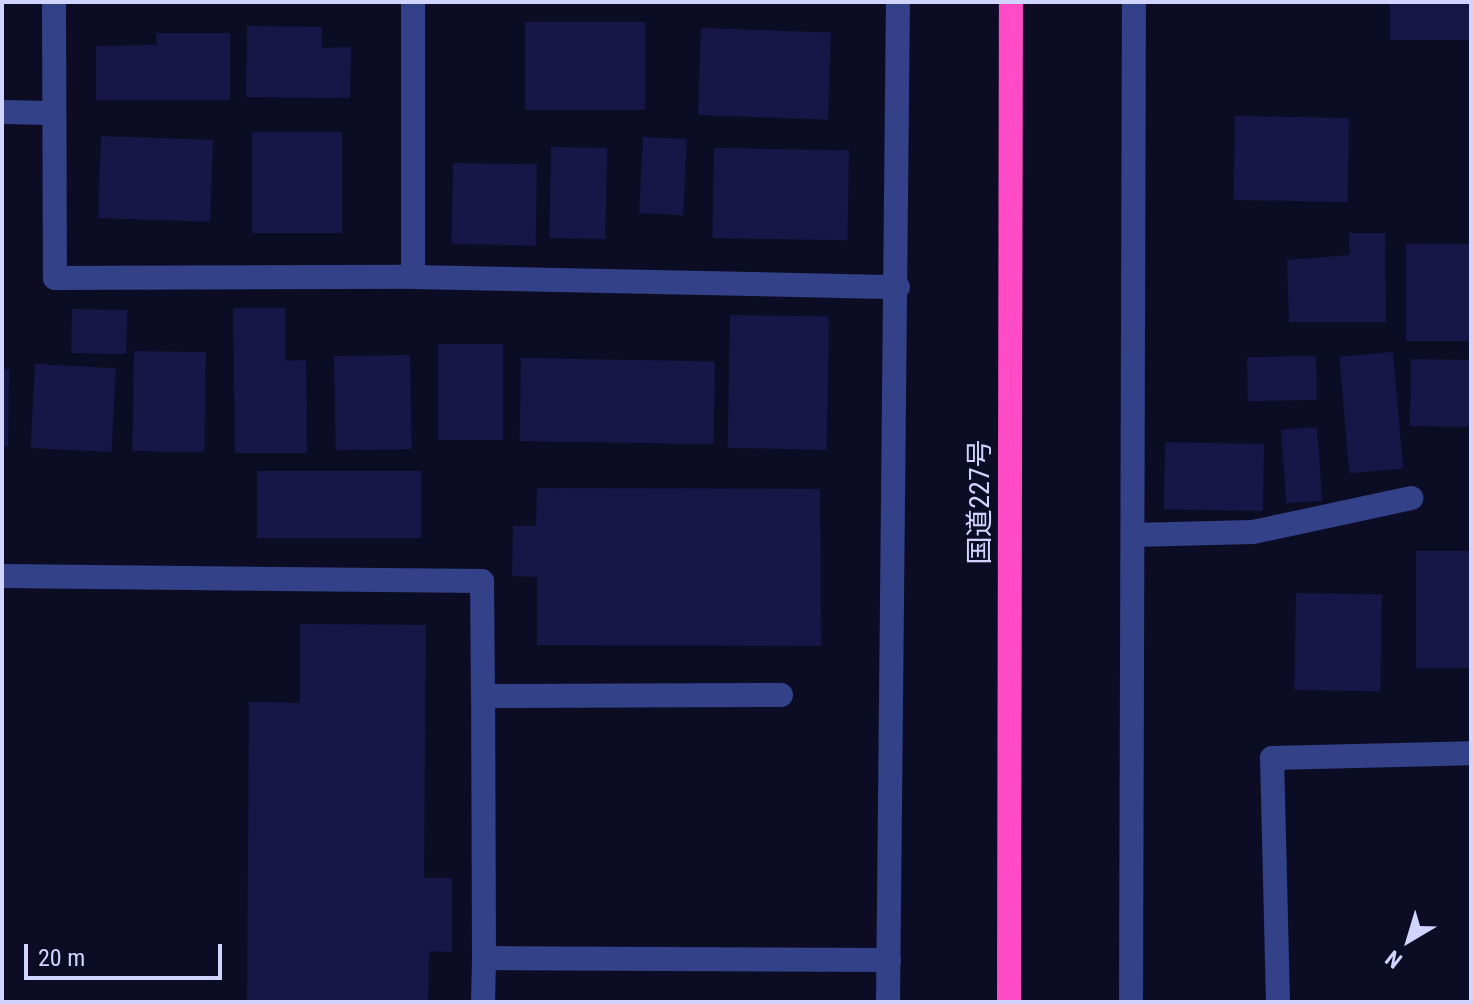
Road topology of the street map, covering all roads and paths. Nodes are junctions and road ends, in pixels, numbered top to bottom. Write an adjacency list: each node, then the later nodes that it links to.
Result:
1 (54, 2): 7 (street)
2 (413, 2): 8 (street)
3 (898, 2): 9 (street)
4 (1011, 2): 20 (highway, 国道227号)
5 (1134, 2): 11 (street)
6 (2, 112): 7 (street)
7 (53, 113): 8 (street)
8 (413, 277): 9 (street)
9 (898, 287): 17 (street)
10 (1411, 498): 11 (street)
11 (1133, 535): 21 (street)
12 (2, 576): 14 (street)
13 (781, 695): 14 (street)
14 (483, 696): 16 (street)
15 (1471, 753): 22 (street)
16 (484, 958): 17 (street); 18 (street)
17 (889, 960): 19 (street)
18 (483, 1002)
19 (888, 1002)
20 (1009, 1002)
21 (1131, 1002)
22 (1278, 1002)

